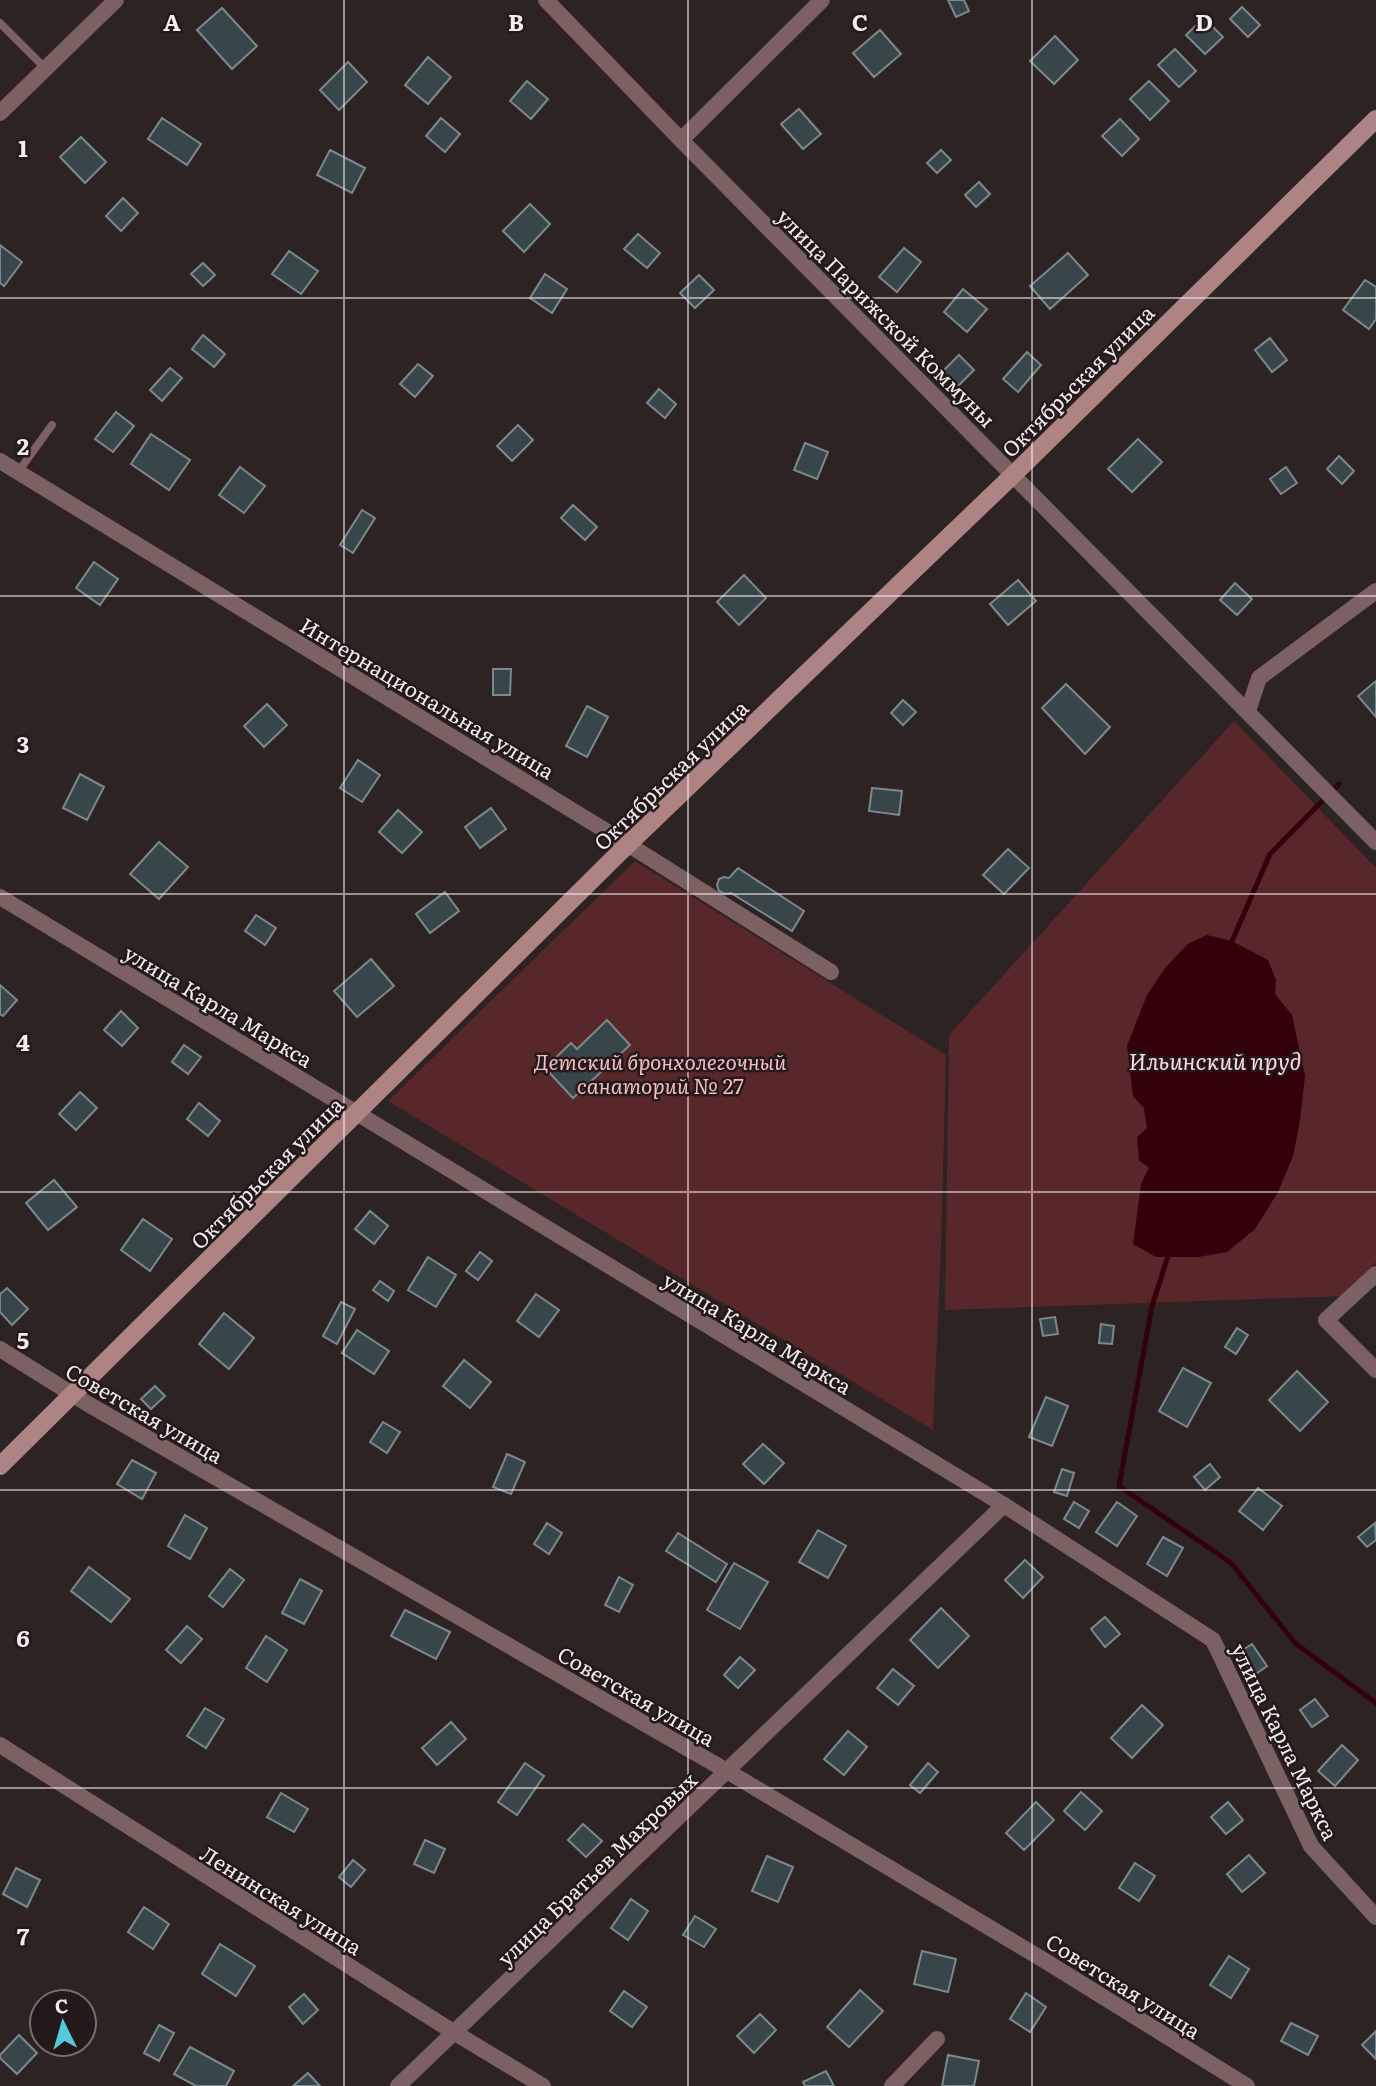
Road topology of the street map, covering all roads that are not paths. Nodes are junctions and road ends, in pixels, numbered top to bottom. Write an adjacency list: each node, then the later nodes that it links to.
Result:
1 (116, 0): 5 (street)
2 (546, 0): 8 (street, улица Парижской Коммуны)
3 (822, 0): 8 (street)
4 (0, 23): 5 (lane)
5 (47, 69): 6 (street)
6 (0, 113)
7 (1376, 119): 12 (main road, Октябрьская улица)
8 (681, 140): 12 (street, улица Парижской Коммуны)
9 (52, 425): 11 (lane)
10 (0, 461): 11 (street, Интернациональная улица)
11 (18, 472): 16 (street, Интернациональная улица)
12 (1013, 475): 14 (street, улица Парижской Коммуны); 16 (main road, Октябрьская улица)
13 (1376, 591): 14 (street)
14 (1248, 711): 15 (street, улица Парижской Коммуны)
15 (1376, 842)
16 (629, 845): 18 (street, Интернациональная улица); 19 (main road, Октябрьская улица)
17 (0, 897): 19 (street, улица Карла Маркса)
18 (831, 972)
19 (357, 1114): 23 (main road, Октябрьская улица); 25 (street, улица Карла Маркса)
20 (1376, 1274): 22 (street)
21 (0, 1349): 23 (street, Советская улица)
22 (1376, 1370)
23 (72, 1394): 24 (main road, Октябрьская улица); 27 (street, Советская улица)
24 (0, 1466)
25 (1004, 1505): 27 (street, улица Братьев Махровых); 28 (street, улица Карла Маркса)
26 (0, 1745): 29 (street, Ленинская улица)
27 (727, 1771): 29 (street, улица Братьев Махровых); 34 (street, Советская улица)
28 (1376, 1917)
29 (455, 2033): 31 (street, улица Братьев Махровых); 32 (street, Ленинская улица)
30 (937, 2039): 33 (street)
31 (398, 2086)
32 (544, 2086)
33 (892, 2086)
34 (1247, 2086)

